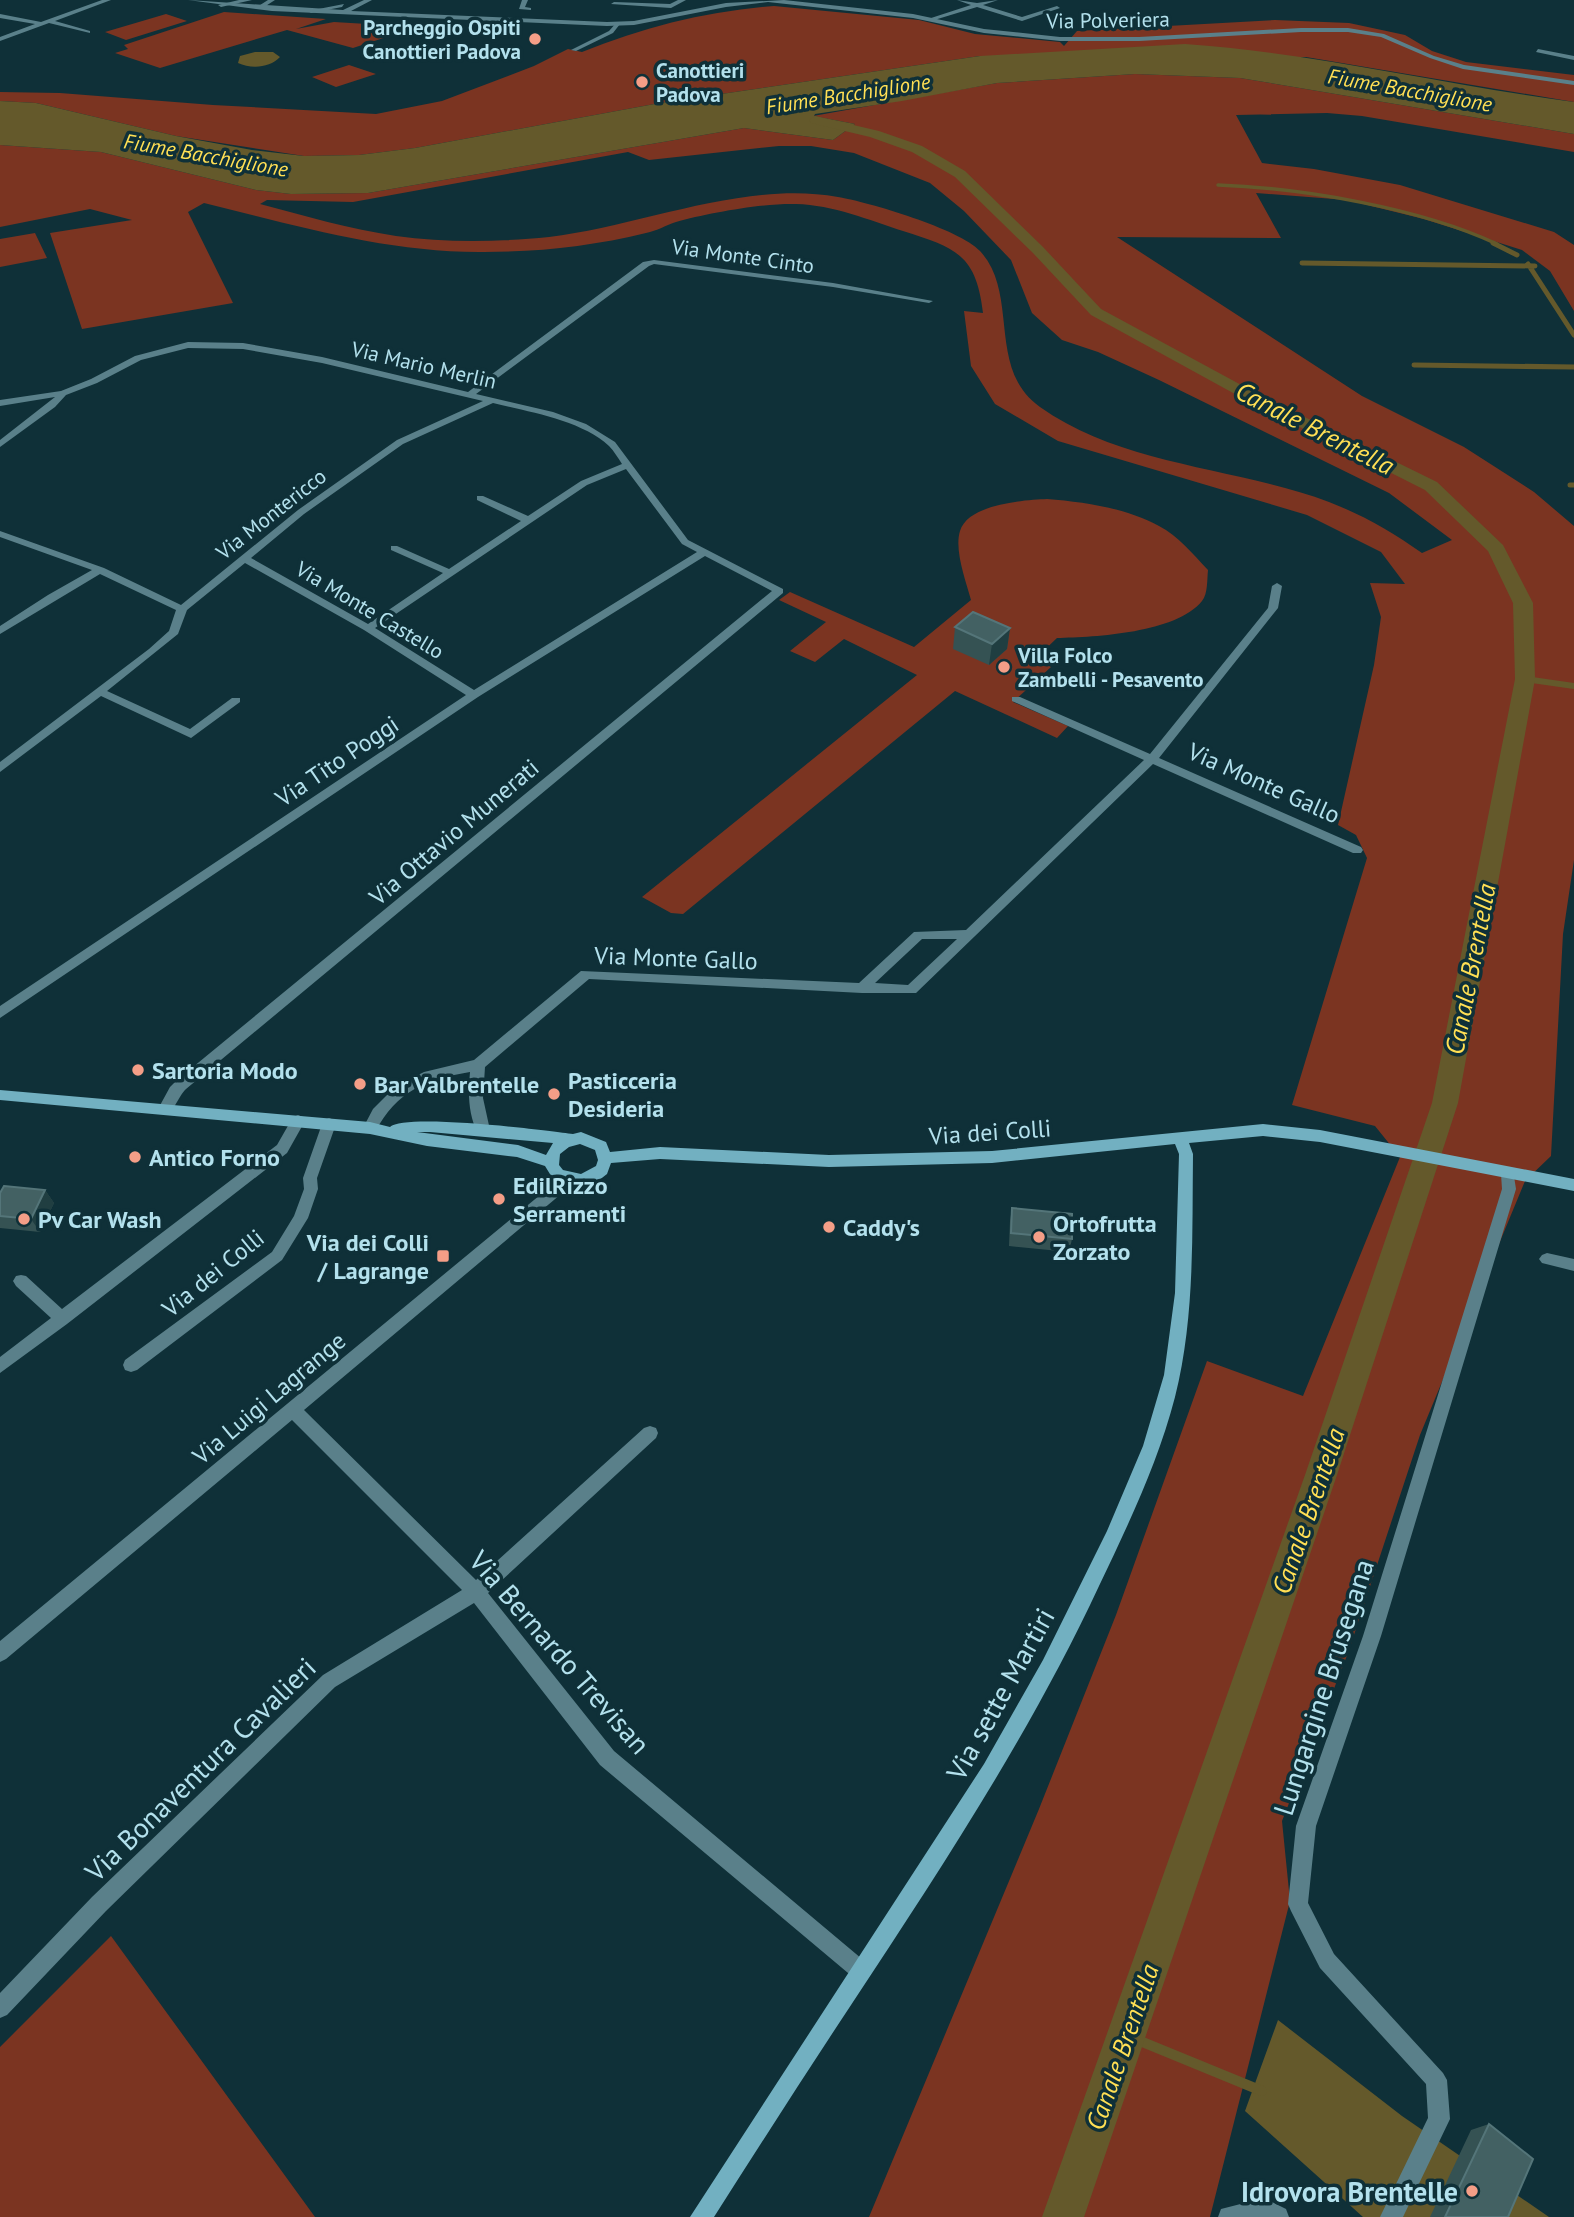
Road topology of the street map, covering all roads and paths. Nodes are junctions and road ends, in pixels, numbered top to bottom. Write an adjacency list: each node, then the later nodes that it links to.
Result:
1 (108, 0): 22 (street)
2 (191, 0): 13 (street, Via Polveriera)
3 (249, 0): 13 (street)
4 (272, 0): 15 (street)
5 (369, 0): 11 (street)
6 (525, 0): 17 (street)
7 (683, 0): 12 (street)
8 (779, 0): 21 (street, Via Polveriera); 23 (street, Via Polveriera)
9 (960, 0): 14 (street, Via Polveriera)
10 (995, 0): 14 (street, Via Polveriera)
11 (361, 3): 18 (street); 19 (street)
12 (614, 4)
13 (222, 5): 15 (street, Via Polveriera)
14 (979, 6): 16 (street, Via Polveriera); 21 (street, Via Polveriera)
15 (259, 8): 18 (street, Via Polveriera)
16 (1057, 8)
17 (529, 9)
18 (340, 10): 19 (street, Via Polveriera)
19 (375, 14): 23 (street, Via Polveriera)
20 (0, 16): 22 (street)
21 (930, 19): 29 (street, Via Polveriera)
22 (44, 22): 24 (street); 25 (street)
23 (617, 24): 26 (street, Via Polveriera)
24 (88, 32)
25 (0, 39)
26 (574, 50)
27 (1538, 51): 28 (street)
28 (1574, 58)
29 (1574, 83)
30 (929, 301): 32 (street, Via Monte Cinto)
31 (63, 393): 32 (street, Via Mario Merlin); 34 (street, Via Mario Merlin); 35 (street)
32 (469, 395): 33 (street, Via Mario Merlin)
33 (492, 400): 36 (street, Via Mario Merlin); 42 (street, Via Montericco)
34 (0, 403)
35 (0, 444)
36 (629, 464): 38 (street); 41 (street, Via Mario Merlin)
37 (480, 498): 38 (street)
38 (528, 520): 44 (street)
39 (0, 534): 43 (street)
40 (394, 548): 44 (street)
41 (703, 553): 46 (street, Via Mario Merlin); 51 (street, Via Tito Poggi)
42 (246, 559): 47 (street, Via Montericco); 48 (street, Via Monte Castello)
43 (100, 570): 47 (street); 49 (street)
44 (450, 573): 48 (street)
45 (1277, 586): 54 (street, Via Monte Gallo)
46 (777, 592): 62 (street, Via Ottavio Munerati)
47 (182, 609): 50 (street, Via Montericco)
48 (368, 628): 51 (street, Via Monte Castello)
49 (0, 631)
50 (102, 693): 53 (street); 55 (street, Via Montericco)
51 (474, 695): 59 (street, Via Tito Poggi)
52 (1016, 699): 54 (street, Via Monte Gallo)
53 (236, 700)
54 (1153, 758): 56 (street, Via Monte Gallo); 57 (street, Via Monte Gallo)
55 (0, 768)
56 (1357, 850)
57 (970, 934): 58 (street); 58 (street, Via Monte Gallo)
58 (862, 988): 60 (street, Via Monte Gallo)
59 (0, 1013)
60 (478, 1065): 65 (street, Via Monte Gallo); 66 (street)
61 (0, 1095): 62 (main road)
62 (164, 1109): 63 (main road)
63 (298, 1121): 64 (main road); 77 (street)
64 (329, 1124): 65 (main road); 78 (street, Via dei Colli)
65 (374, 1129): 66 (main road); 70 (main road)
66 (482, 1130): 68 (main road)
67 (1180, 1138): 69 (main road, Via dei Colli); 71 (main road, Via dei Colli); 84 (main road, Via sette Martiri)
68 (572, 1139): 69 (main road); 70 (main road)
69 (606, 1158): 72 (main road)
70 (552, 1163): 72 (main road)
71 (1501, 1172): 73 (main road); 89 (street, Lungargine Brusegana)
72 (568, 1180): 80 (street, Via Luigi Lagrange)
73 (1574, 1185)
74 (1547, 1259): 75 (street)
75 (1574, 1265)
76 (21, 1281): 77 (street)
77 (62, 1319): 79 (street)
78 (131, 1365)
79 (0, 1366)
80 (293, 1410): 82 (street, Via Bernardo Trevisan); 83 (street, Via Luigi Lagrange)
81 (650, 1433): 82 (street, Via Bonaventura Cavalieri)
82 (476, 1592): 84 (street, Via Bernardo Trevisan); 85 (street, Via Bonaventura Cavalieri)
83 (0, 1653)
84 (861, 1971): 86 (main road, Via sette Martiri)
85 (0, 2008)
86 (701, 2217)
87 (1229, 2217): 88 (street)
88 (1278, 2217)
89 (1391, 2217)

